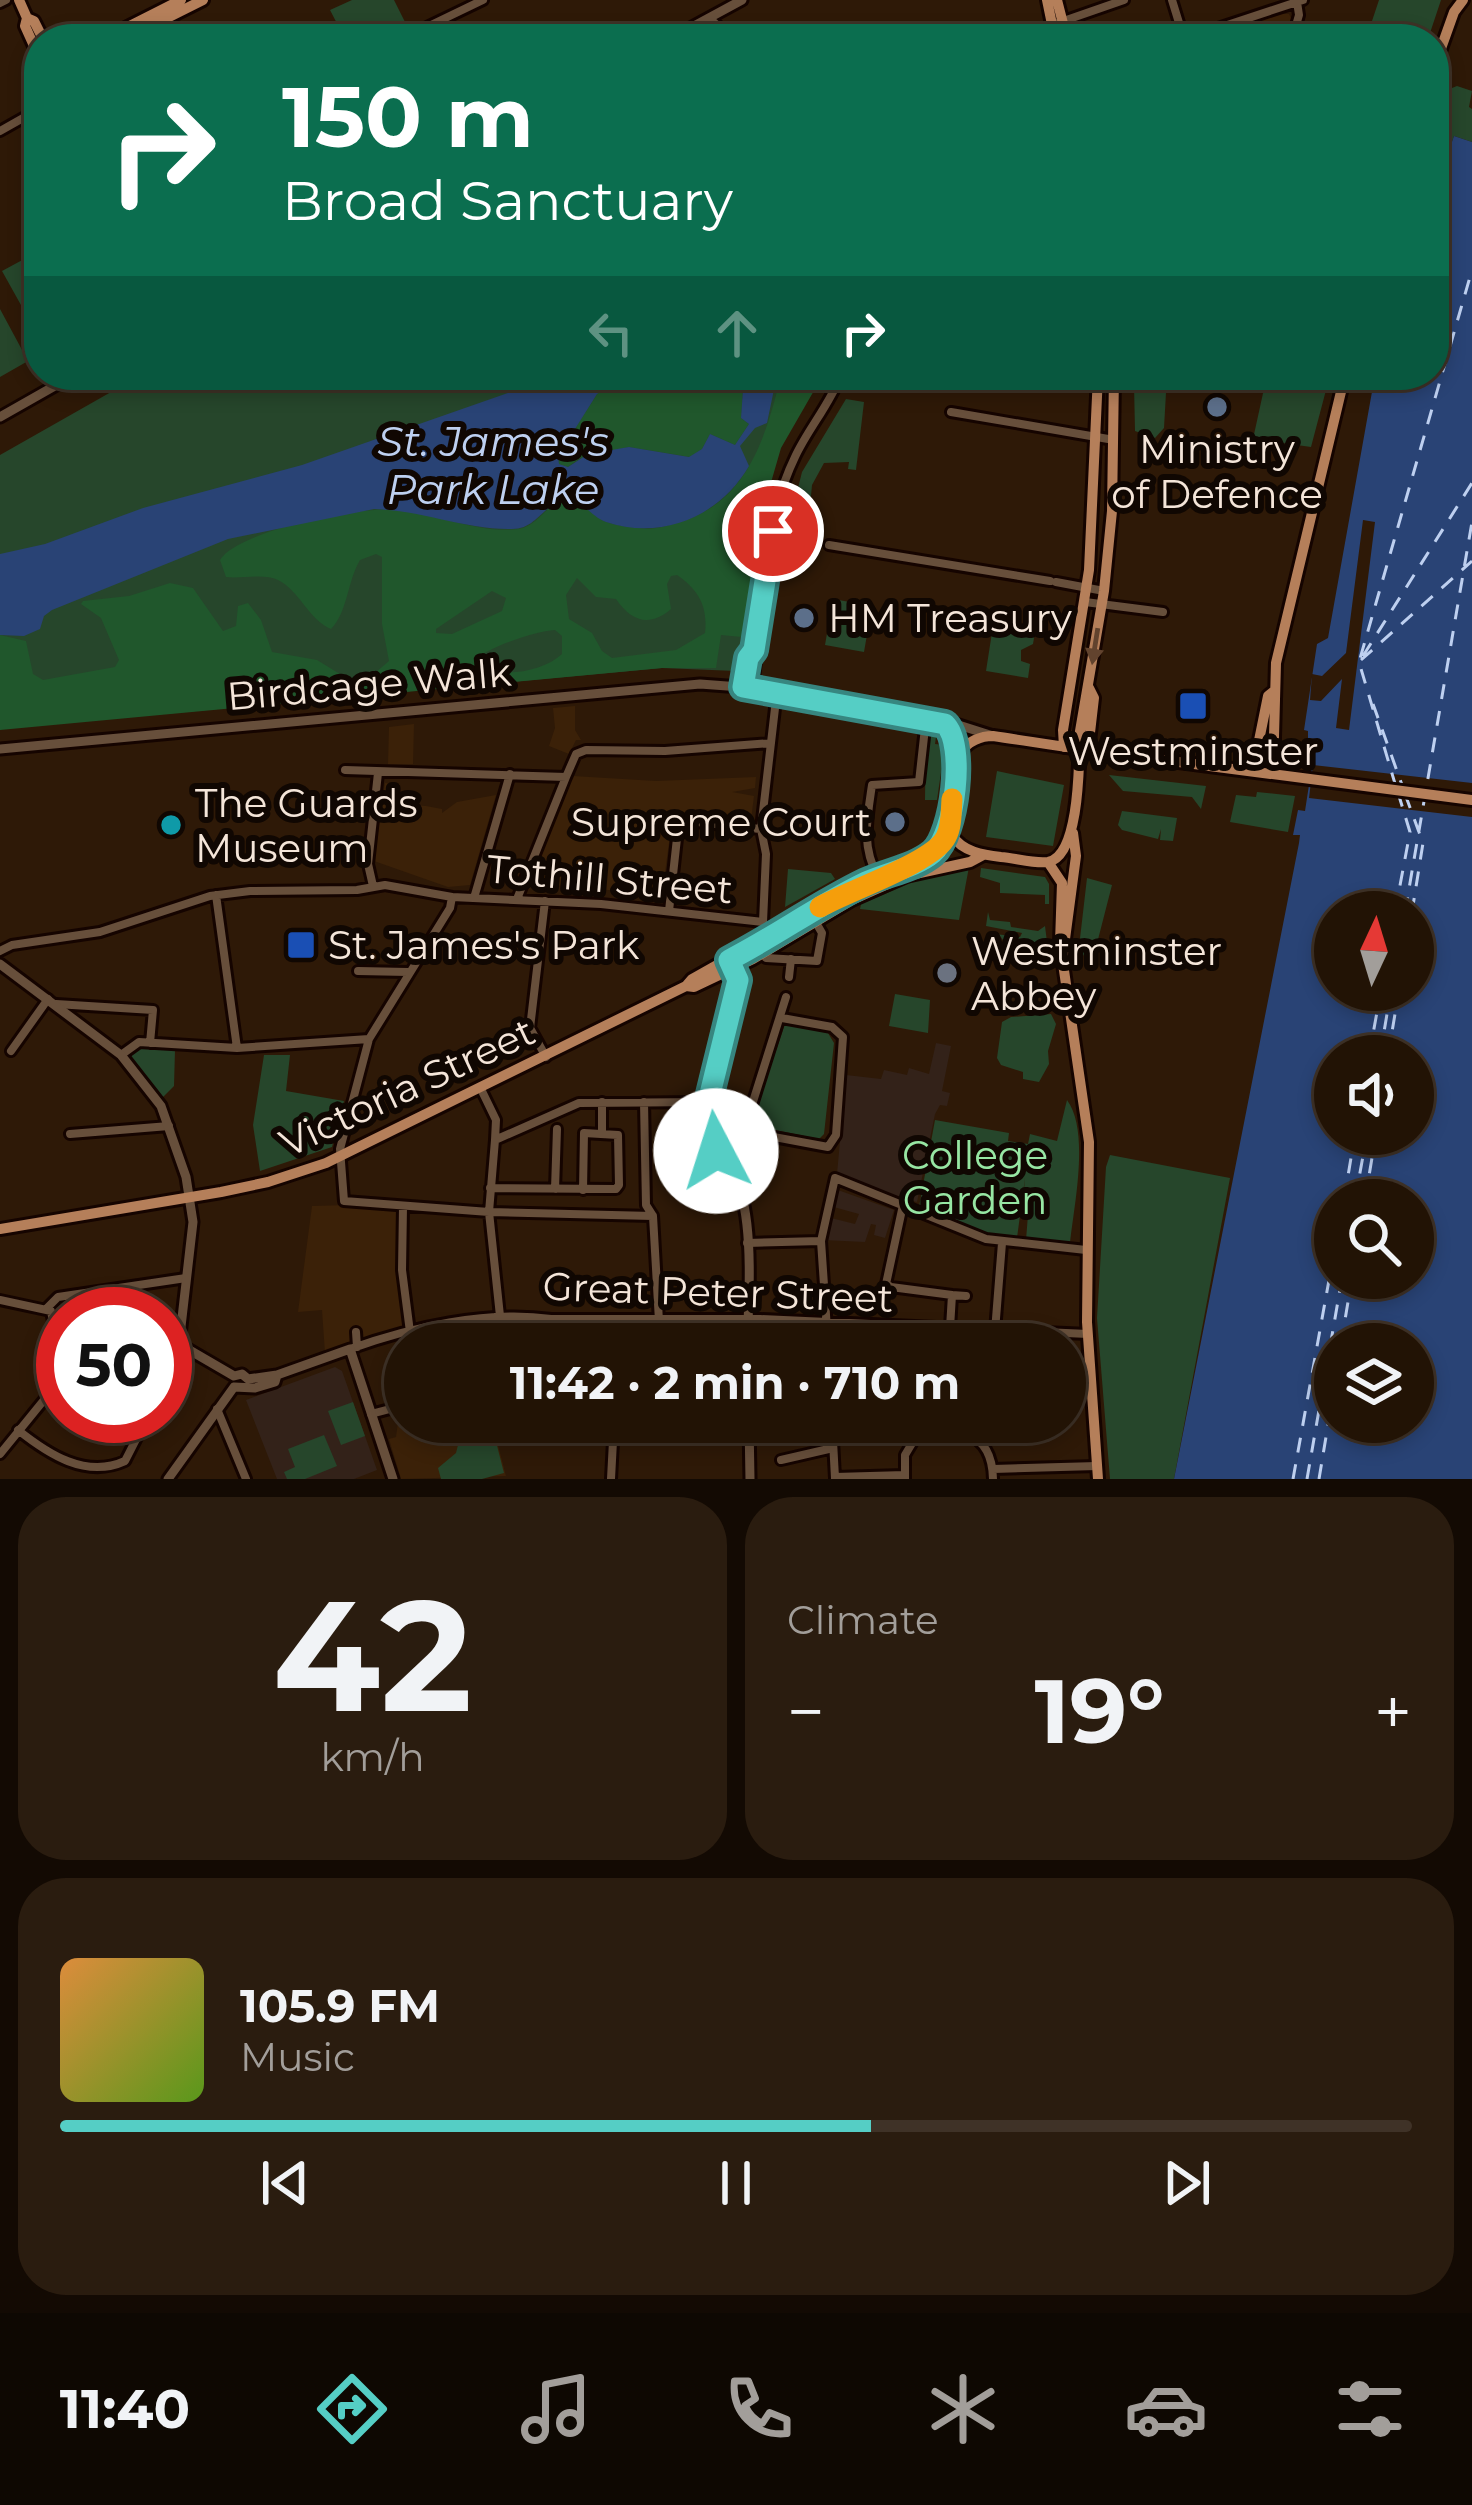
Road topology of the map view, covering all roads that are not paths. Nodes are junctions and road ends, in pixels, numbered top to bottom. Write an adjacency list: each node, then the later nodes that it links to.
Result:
1 (19, 0): 13 (main road)
2 (182, 0): 18 (main road)
3 (203, 0): 19 (main road)
4 (483, 0): 20 (street)
5 (742, 0): 14 (main road)
6 (1047, 0): 15 (main road)
7 (1057, 0): 15 (main road)
8 (1124, 0): 11 (street)
9 (1462, 0): 12 (main road)
10 (1300, 1): 23 (street)
11 (1097, 4): 15 (street)
12 (1453, 6)
13 (27, 18): 16 (main road); 17 (main road)
14 (709, 18): 21 (main road); 22 (street)
15 (1057, 23)
16 (26, 24)
17 (36, 24)
18 (135, 24)
19 (155, 24)
20 (434, 24)
21 (698, 24)
22 (716, 24)
23 (1230, 24)
24 (48, 390): 30 (main road)
25 (833, 390): 37 (street)
26 (1098, 390): 31 (main road)
27 (1114, 390): 32 (main road)
28 (1342, 390): 39 (main road)
29 (951, 412): 31 (street)
30 (0, 417)
31 (1096, 435): 32 (street); 34 (main road)
32 (1114, 440): 35 (main road)
33 (829, 545): 34 (street)
34 (1086, 596): 35 (street); 41 (main road)
35 (1103, 598): 36 (street); 47 (main road, one-way to 47)
36 (1162, 613)
37 (748, 687): 38 (main road, Birdcage Walk); 46 (main road, Birdcage Walk)
38 (777, 691): 40 (main road, Birdcage Walk); 44 (street)
39 (1273, 692): 50 (main road); 52 (main road)
40 (931, 720): 42 (main road, Birdcage Walk); 48 (main road); 61 (street)
41 (1063, 730): 43 (main road); 45 (main road)
42 (993, 736): 43 (main road); 48 (main road)
43 (1025, 741): 45 (main road); 47 (main road)
44 (771, 743): 54 (street); 56 (street)
45 (1064, 747): 47 (main road)
46 (0, 749)
47 (1082, 752): 50 (main road); 57 (main road)
48 (957, 765): 58 (main road)
49 (345, 770): 51 (street)
50 (1253, 770): 52 (main road)
51 (378, 773): 53 (street); 62 (street)
52 (1273, 773): 55 (main road)
53 (510, 774): 54 (street); 65 (street)
54 (566, 777): 66 (street)
55 (1472, 800)
56 (761, 829): 68 (street); 70 (street)
57 (1072, 830): 60 (main road); 74 (main road)
58 (949, 831): 59 (main road); 61 (main road)
59 (983, 855): 60 (main road); 69 (main road)
60 (1048, 862): 74 (main road)
61 (878, 877): 71 (main road)
62 (374, 886): 63 (street, Tothill Street); 64 (street, Tothill Street)
63 (216, 896): 72 (street, Tothill Street); 86 (street)
64 (452, 897): 65 (street, Tothill Street); 79 (street)
65 (474, 898): 66 (street, Tothill Street)
66 (517, 899): 67 (street, Tothill Street)
67 (545, 901): 68 (street, Tothill Street); 89 (street)
68 (669, 910): 70 (street, Tothill Street)
69 (815, 921): 71 (main road); 75 (street)
70 (763, 922): 71 (street)
71 (772, 941): 73 (main road); 77 (main road)
72 (0, 951)
73 (762, 953): 75 (street); 77 (main road)
74 (1064, 954): 112 (main road)
75 (791, 959): 80 (street)
76 (0, 964): 82 (main road)
77 (731, 964): 89 (main road, Victoria Street); 93 (main road)
78 (358, 970): 79 (street)
79 (408, 972): 84 (street)
80 (789, 977)
81 (786, 997): 83 (street)
82 (52, 1002): 85 (street); 87 (street); 88 (main road)
83 (782, 1018): 83 (street)
84 (369, 1039): 86 (street); 99 (street)
85 (150, 1043): 86 (street); 88 (street)
86 (237, 1048)
87 (10, 1052)
88 (121, 1055): 94 (main road)
89 (546, 1057): 90 (main road, Victoria Street)
90 (481, 1087): 98 (street); 99 (main road, Victoria Street)
91 (602, 1102): 92 (street); 96 (street); 98 (street)
92 (644, 1102): 93 (street); 107 (street)
93 (710, 1102): 110 (main road)
94 (170, 1126): 97 (street); 103 (main road)
95 (557, 1129): 101 (street)
96 (602, 1132): 102 (street); 102 (street)
97 (70, 1134)
98 (494, 1140): 100 (street)
99 (340, 1157): 103 (main road, Victoria Street); 105 (street)
100 (490, 1188): 101 (street); 106 (street)
101 (555, 1189): 102 (street)
102 (583, 1190)
103 (189, 1197): 108 (main road, Victoria Street); 113 (main road)
104 (903, 1205): 109 (street); 111 (street); 116 (street)
105 (403, 1207): 106 (street); 124 (street)
106 (490, 1212): 107 (street); 120 (street)
107 (652, 1216): 123 (street)
108 (0, 1229)
109 (821, 1240): 110 (street); 128 (street)
110 (746, 1243): 121 (main road)
111 (1003, 1243): 112 (street); 130 (street)
112 (1086, 1250): 132 (main road)
113 (186, 1278): 114 (street); 115 (main road)
114 (125, 1287)
115 (185, 1287)
116 (952, 1294): 117 (street); 129 (street)
117 (966, 1296)
118 (0, 1300): 119 (street)
119 (36, 1307)
120 (498, 1317): 122 (street, Great Peter Street); 125 (street, Great Peter Street); 126 (street)
121 (748, 1319): 123 (street, Great Peter Street); 127 (main road); 128 (street, Great Peter Street)
122 (617, 1321): 123 (street, Great Peter Street)
123 (658, 1321)
124 (409, 1323)
125 (463, 1323)
126 (498, 1323)
127 (748, 1323)
128 (826, 1323)
129 (950, 1323)
130 (996, 1323)
131 (356, 1332): 134 (street)
132 (1088, 1334): 153 (main road)
133 (384, 1339): 134 (street, Great Peter Street)
134 (354, 1348): 137 (main road); 142 (main road)
135 (192, 1354): 138 (main road)
136 (288, 1359): 137 (street)
137 (281, 1374): 138 (main road)
138 (240, 1383): 139 (main road)
139 (217, 1407): 158 (main road); 159 (street)
140 (36, 1409): 143 (street)
141 (384, 1411): 142 (street)
142 (371, 1414): 160 (main road)
143 (18, 1430): 151 (street); 154 (street)
144 (134, 1443): 154 (street)
145 (613, 1443): 161 (street)
146 (749, 1443): 162 (main road)
147 (833, 1443): 150 (street)
148 (982, 1443): 155 (street)
149 (910, 1444): 156 (street)
150 (833, 1448): 152 (street); 157 (street)
151 (0, 1454)
152 (781, 1460)
153 (1097, 1473): 155 (street)
154 (101, 1474)
155 (993, 1474)
156 (905, 1477): 157 (street)
157 (835, 1478)
158 (168, 1479)
159 (246, 1479)
160 (393, 1479)
161 (611, 1479)
162 (750, 1479)

